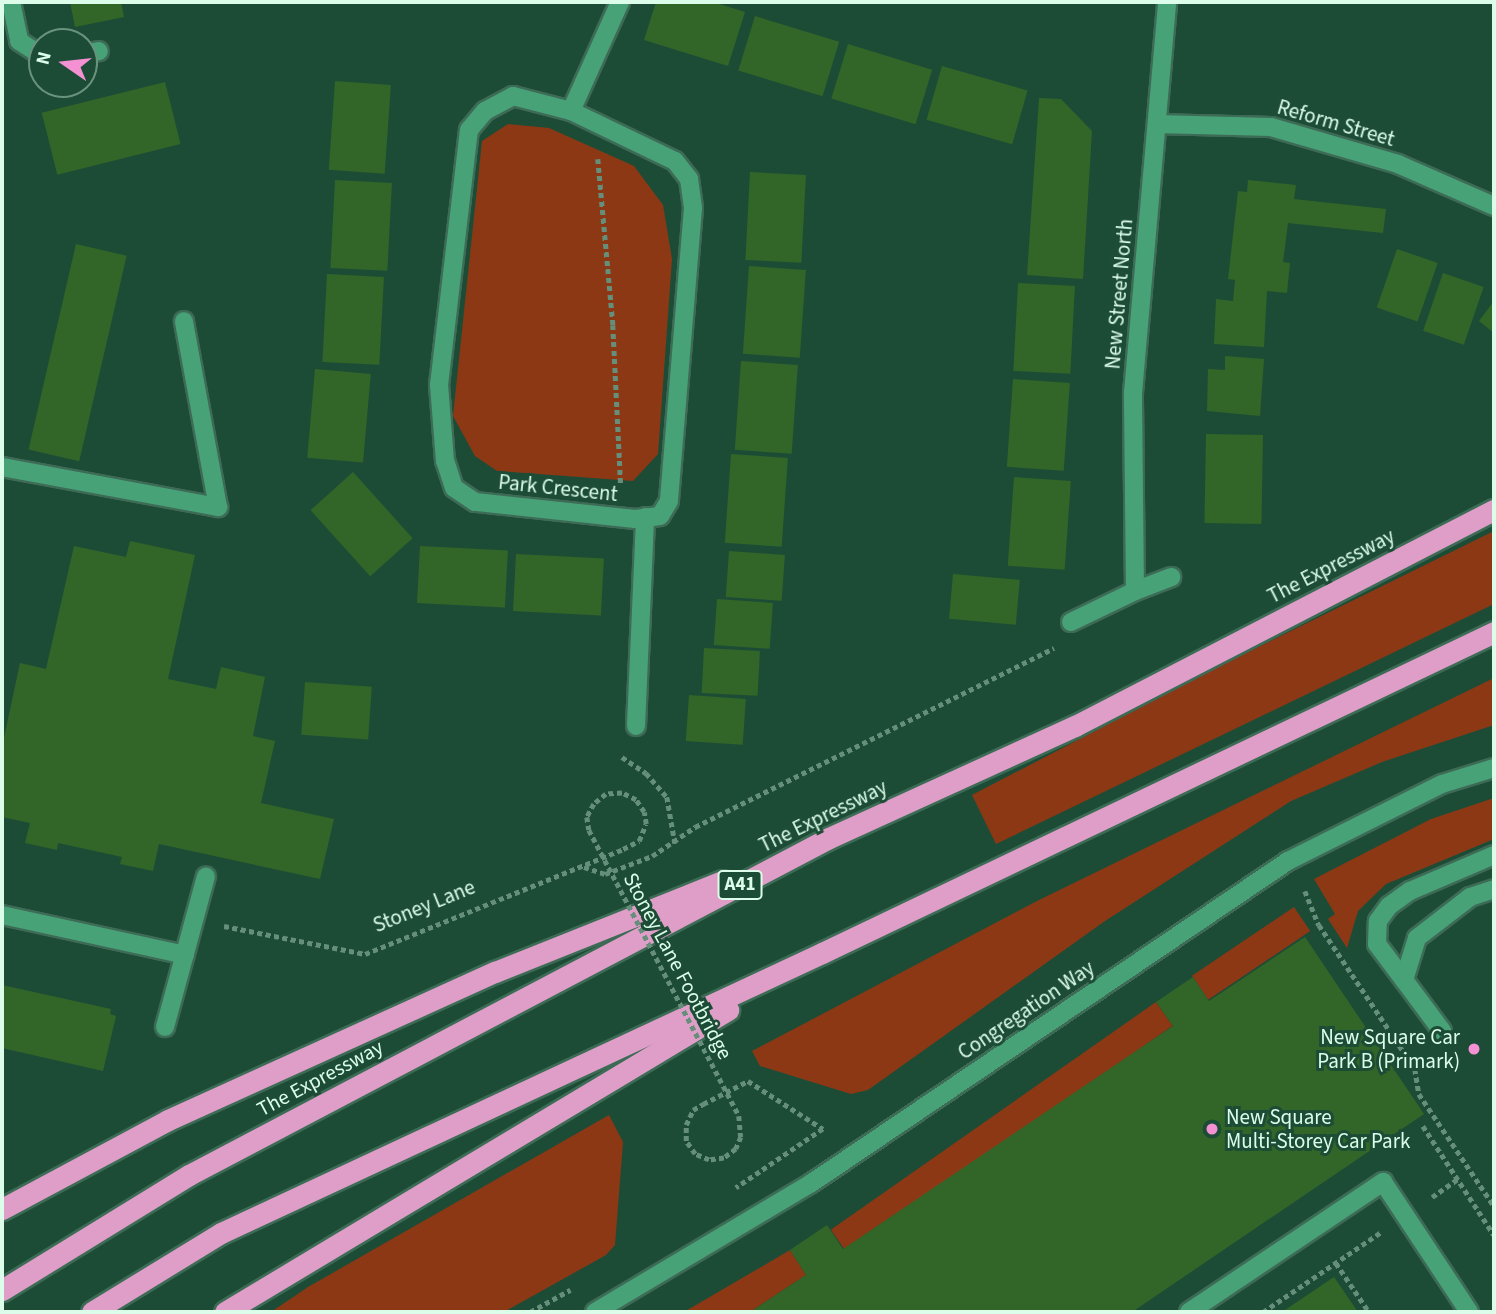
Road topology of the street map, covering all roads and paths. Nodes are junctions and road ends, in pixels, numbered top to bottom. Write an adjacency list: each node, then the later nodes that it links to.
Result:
1 (11, 2): 4 (street)
2 (620, 2): 5 (street)
3 (1167, 2): 6 (street, New Street North)
4 (28, 47)
5 (571, 111): 11 (street, Park Crescent); 11 (street, Park Crescent)
6 (1157, 124): 7 (street, Reform Street); 13 (street, New Street North)
7 (1494, 206)
8 (184, 321): 9 (street)
9 (2, 467)
10 (1494, 510): 18 (highway, The Expressway / A41)
11 (645, 517): 16 (street)
12 (1171, 577): 13 (street)
13 (1135, 591): 14 (street)
14 (1071, 622): 21 (path)
15 (1494, 632): 27 (highway)
16 (636, 726)
17 (1494, 768): 43 (street, Congregation Way)
18 (830, 838): 36 (highway, A41); 40 (highway, The Expressway / A41)
19 (623, 849): 21 (path, Stoney Lane); 33 (path, Stoney Lane Footbridge, bridge)
20 (1494, 855): 29 (street)
21 (584, 867): 26 (path, Stoney Lane)
22 (206, 876): 26 (street)
23 (1494, 889): 29 (street)
24 (1305, 891): 35 (path)
25 (2, 915): 28 (street)
26 (194, 921): 28 (street)
27 (822, 953): 41 (highway); 42 (highway)
28 (185, 955): 30 (street)
29 (1404, 980): 31 (street)
30 (165, 1027)
31 (1442, 1031)
32 (1423, 1126): 34 (path)
33 (823, 1129)
34 (1458, 1180): 37 (path); 38 (path)
35 (1494, 1206)
36 (2, 1209)
37 (1405, 1215): 39 (path); 44 (street); 47 (street)
38 (1494, 1235)
39 (1336, 1263): 45 (path); 46 (path)
40 (2, 1290)
41 (92, 1312)
42 (225, 1312)
43 (595, 1312)
44 (1189, 1312)
45 (1264, 1312)
46 (1369, 1312)
47 (1469, 1312)

